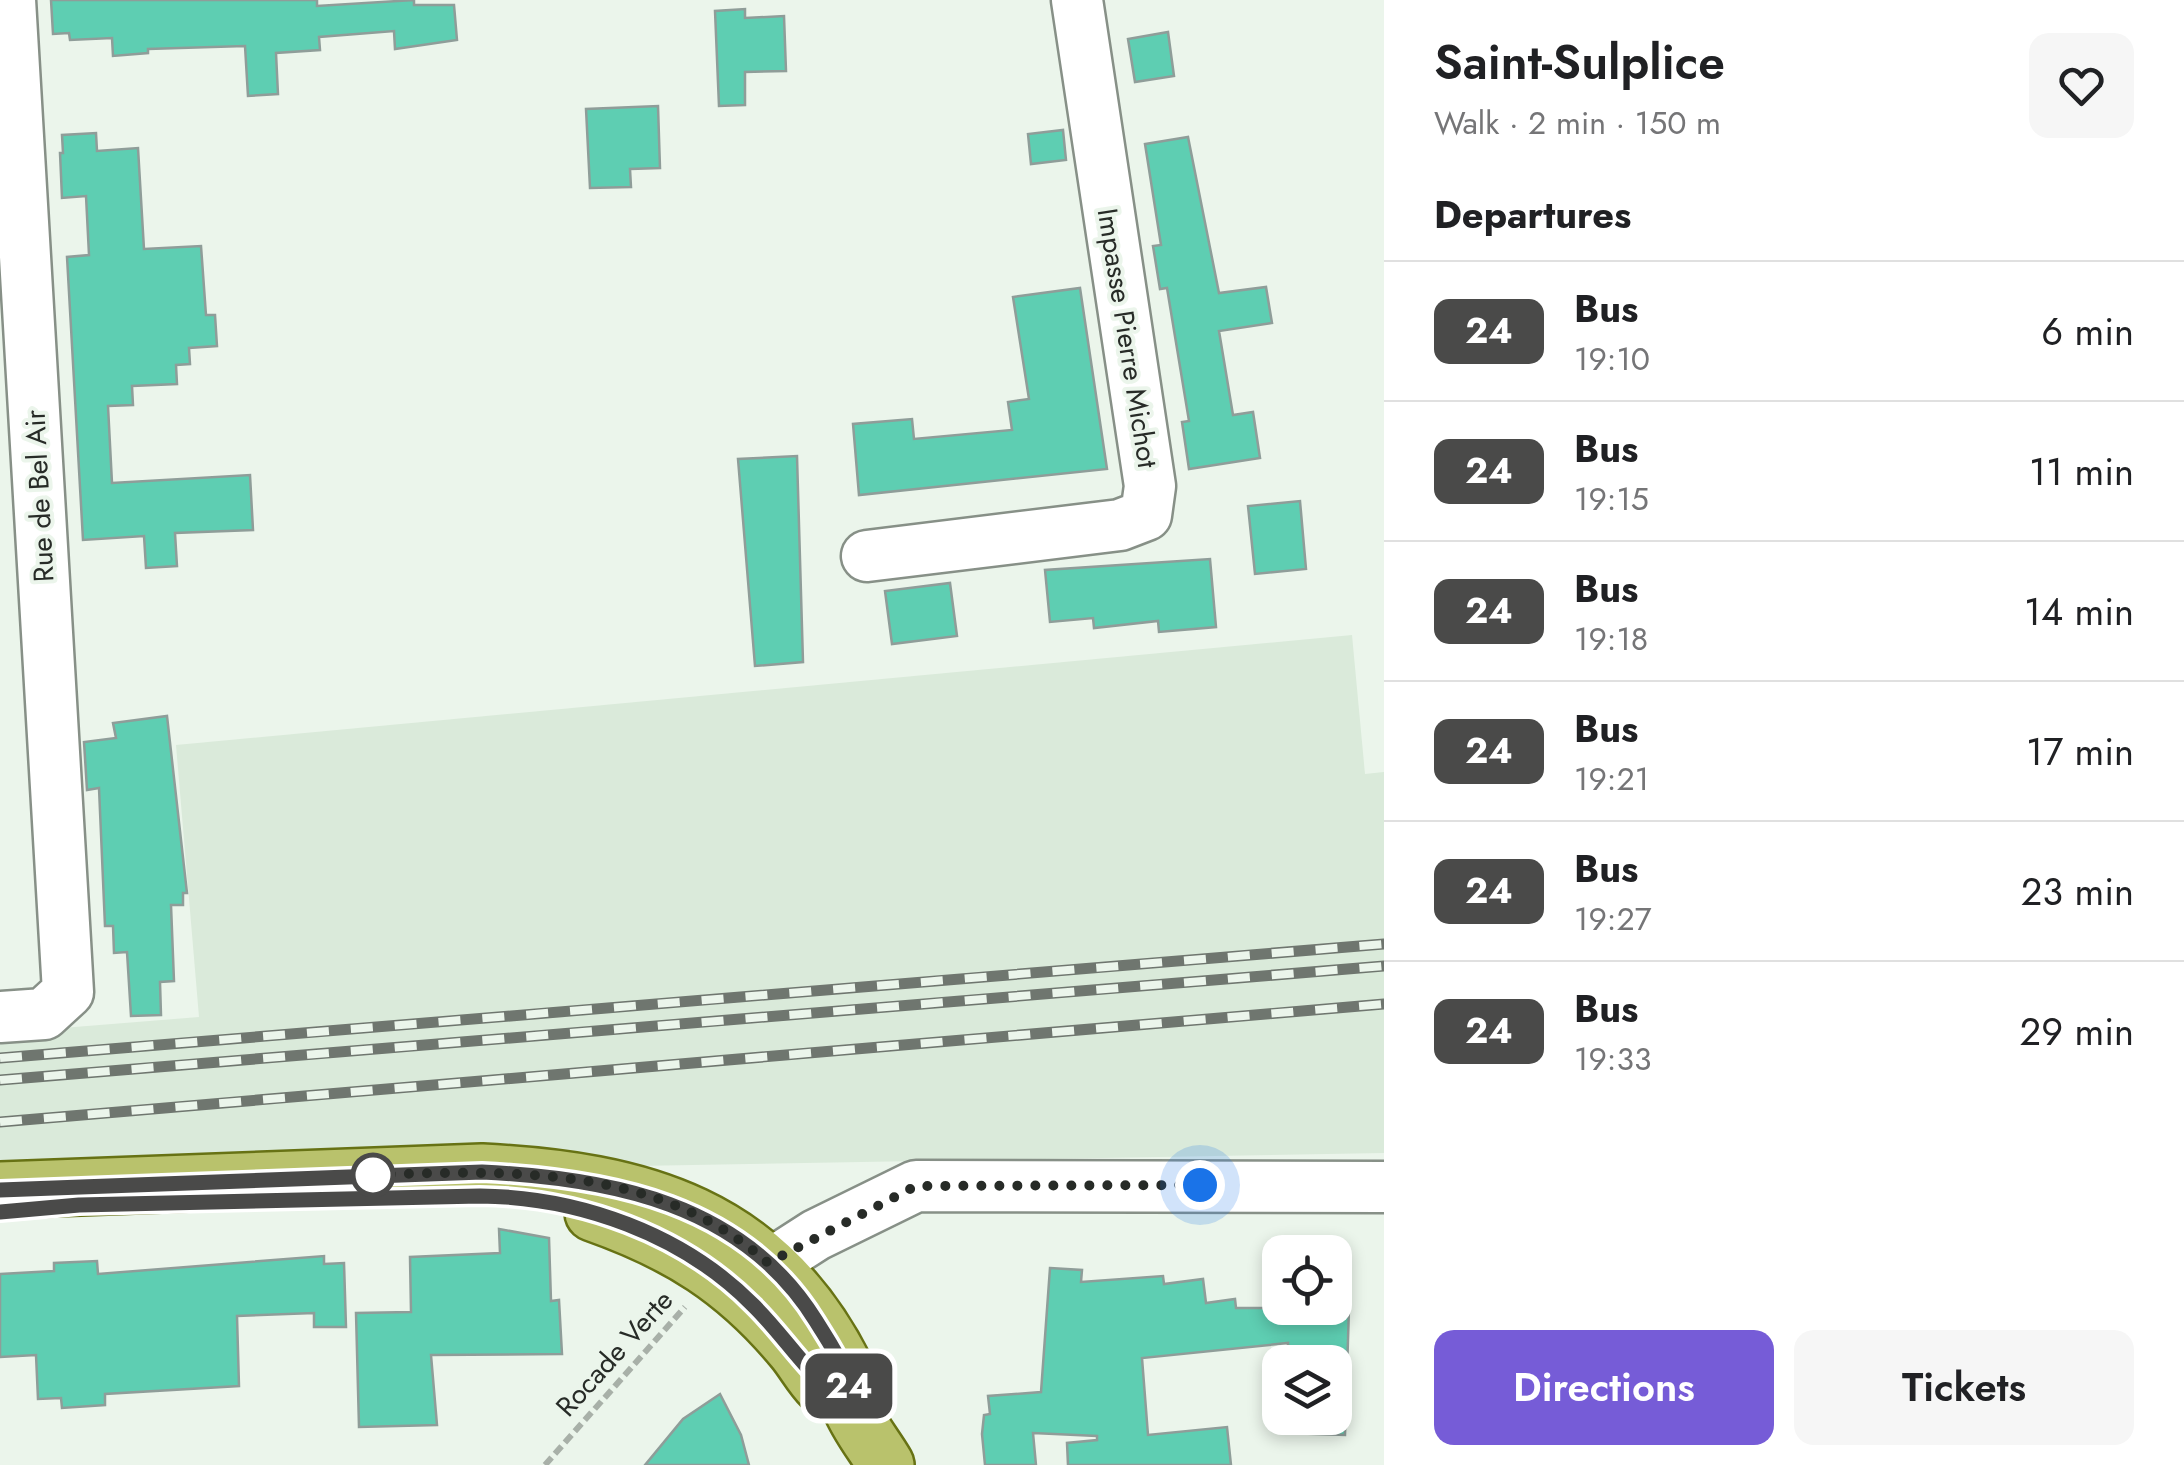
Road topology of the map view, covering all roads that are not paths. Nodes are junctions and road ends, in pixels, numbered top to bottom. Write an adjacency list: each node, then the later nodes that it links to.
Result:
1 (10, 0): 4 (street, Rue de Bel Air)
2 (1077, 0): 3 (street, Impasse Pierre Michot)
3 (867, 556)
4 (0, 1017)
5 (1384, 1187): 8 (street)
6 (0, 1190): 8 (main road)
7 (0, 1212): 8 (main road)
8 (741, 1274): 9 (main road)
9 (886, 1465)

